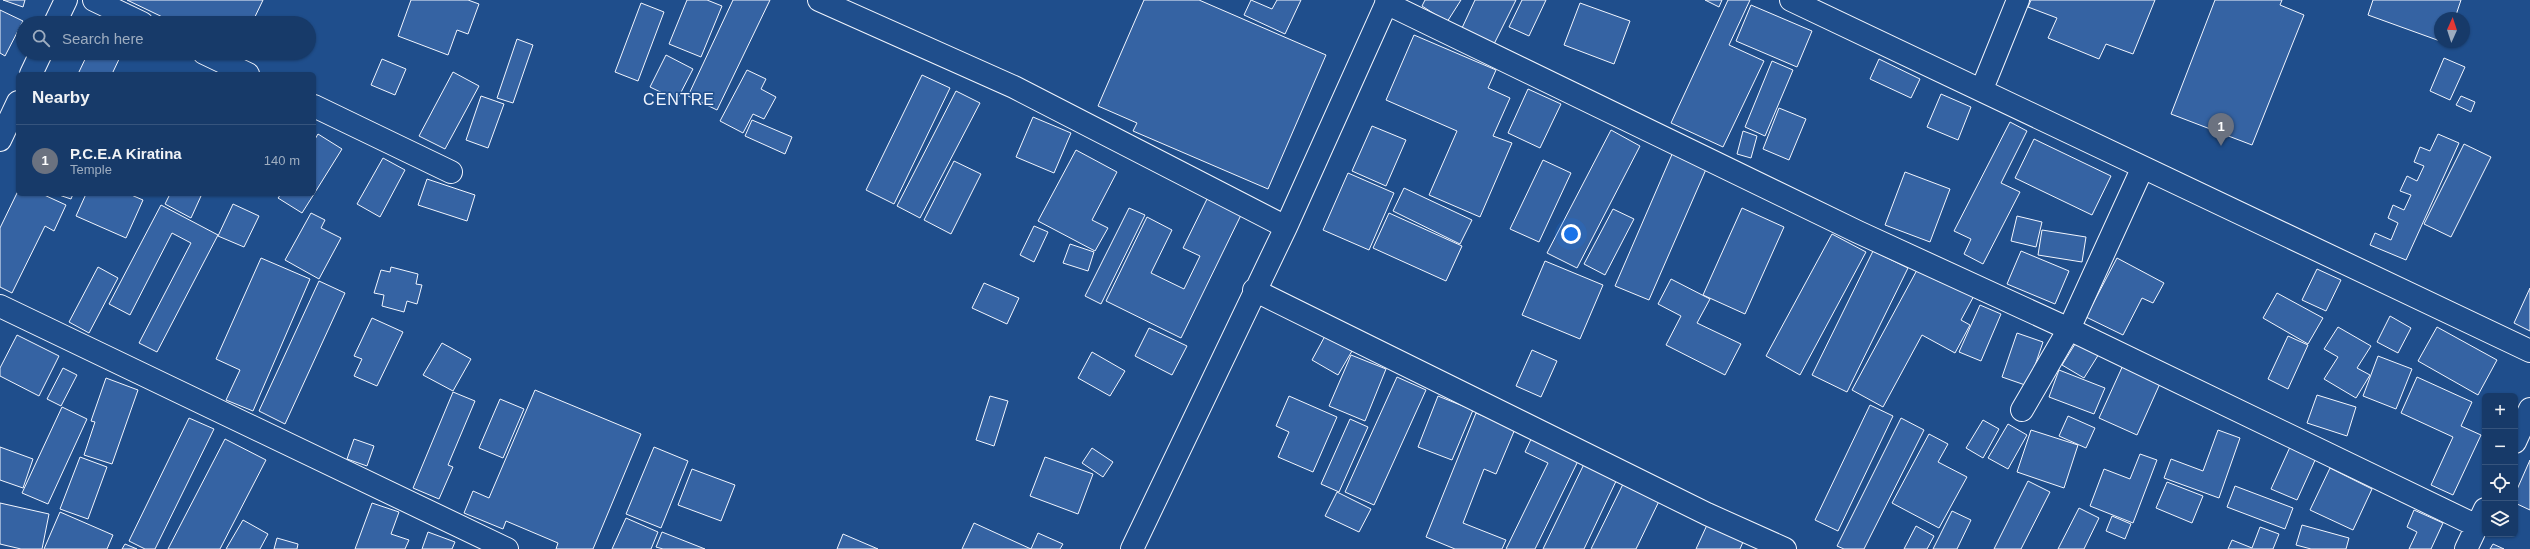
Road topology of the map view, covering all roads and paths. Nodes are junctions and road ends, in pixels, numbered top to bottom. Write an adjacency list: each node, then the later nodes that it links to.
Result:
1 (66, 0): 7 (street)
2 (94, 0): 8 (street)
3 (819, 0): 19 (street)
4 (1791, 0): 13 (street)
5 (2018, 0): 13 (street)
6 (1387, 1): 19 (street); 22 (street)
7 (58, 16)
8 (127, 16)
9 (38, 60): 11 (street)
10 (219, 60): 12 (street)
11 (32, 72)
12 (244, 72)
13 (1982, 89): 17 (street)
14 (16, 106): 16 (street)
15 (316, 107): 18 (street)
16 (0, 140)
17 (2142, 169): 22 (street); 23 (street)
18 (451, 172)
19 (1286, 227): 20 (street)
20 (1254, 290): 29 (street); 30 (street)
21 (0, 306): 28 (street)
22 (2069, 328): 25 (street); 27 (street)
23 (2530, 351)
24 (2530, 409): 26 (street)
25 (2022, 410)
26 (2518, 435)
27 (2481, 517): 31 (street)
28 (507, 549)
29 (1132, 549)
30 (1785, 549)
31 (2466, 549)

